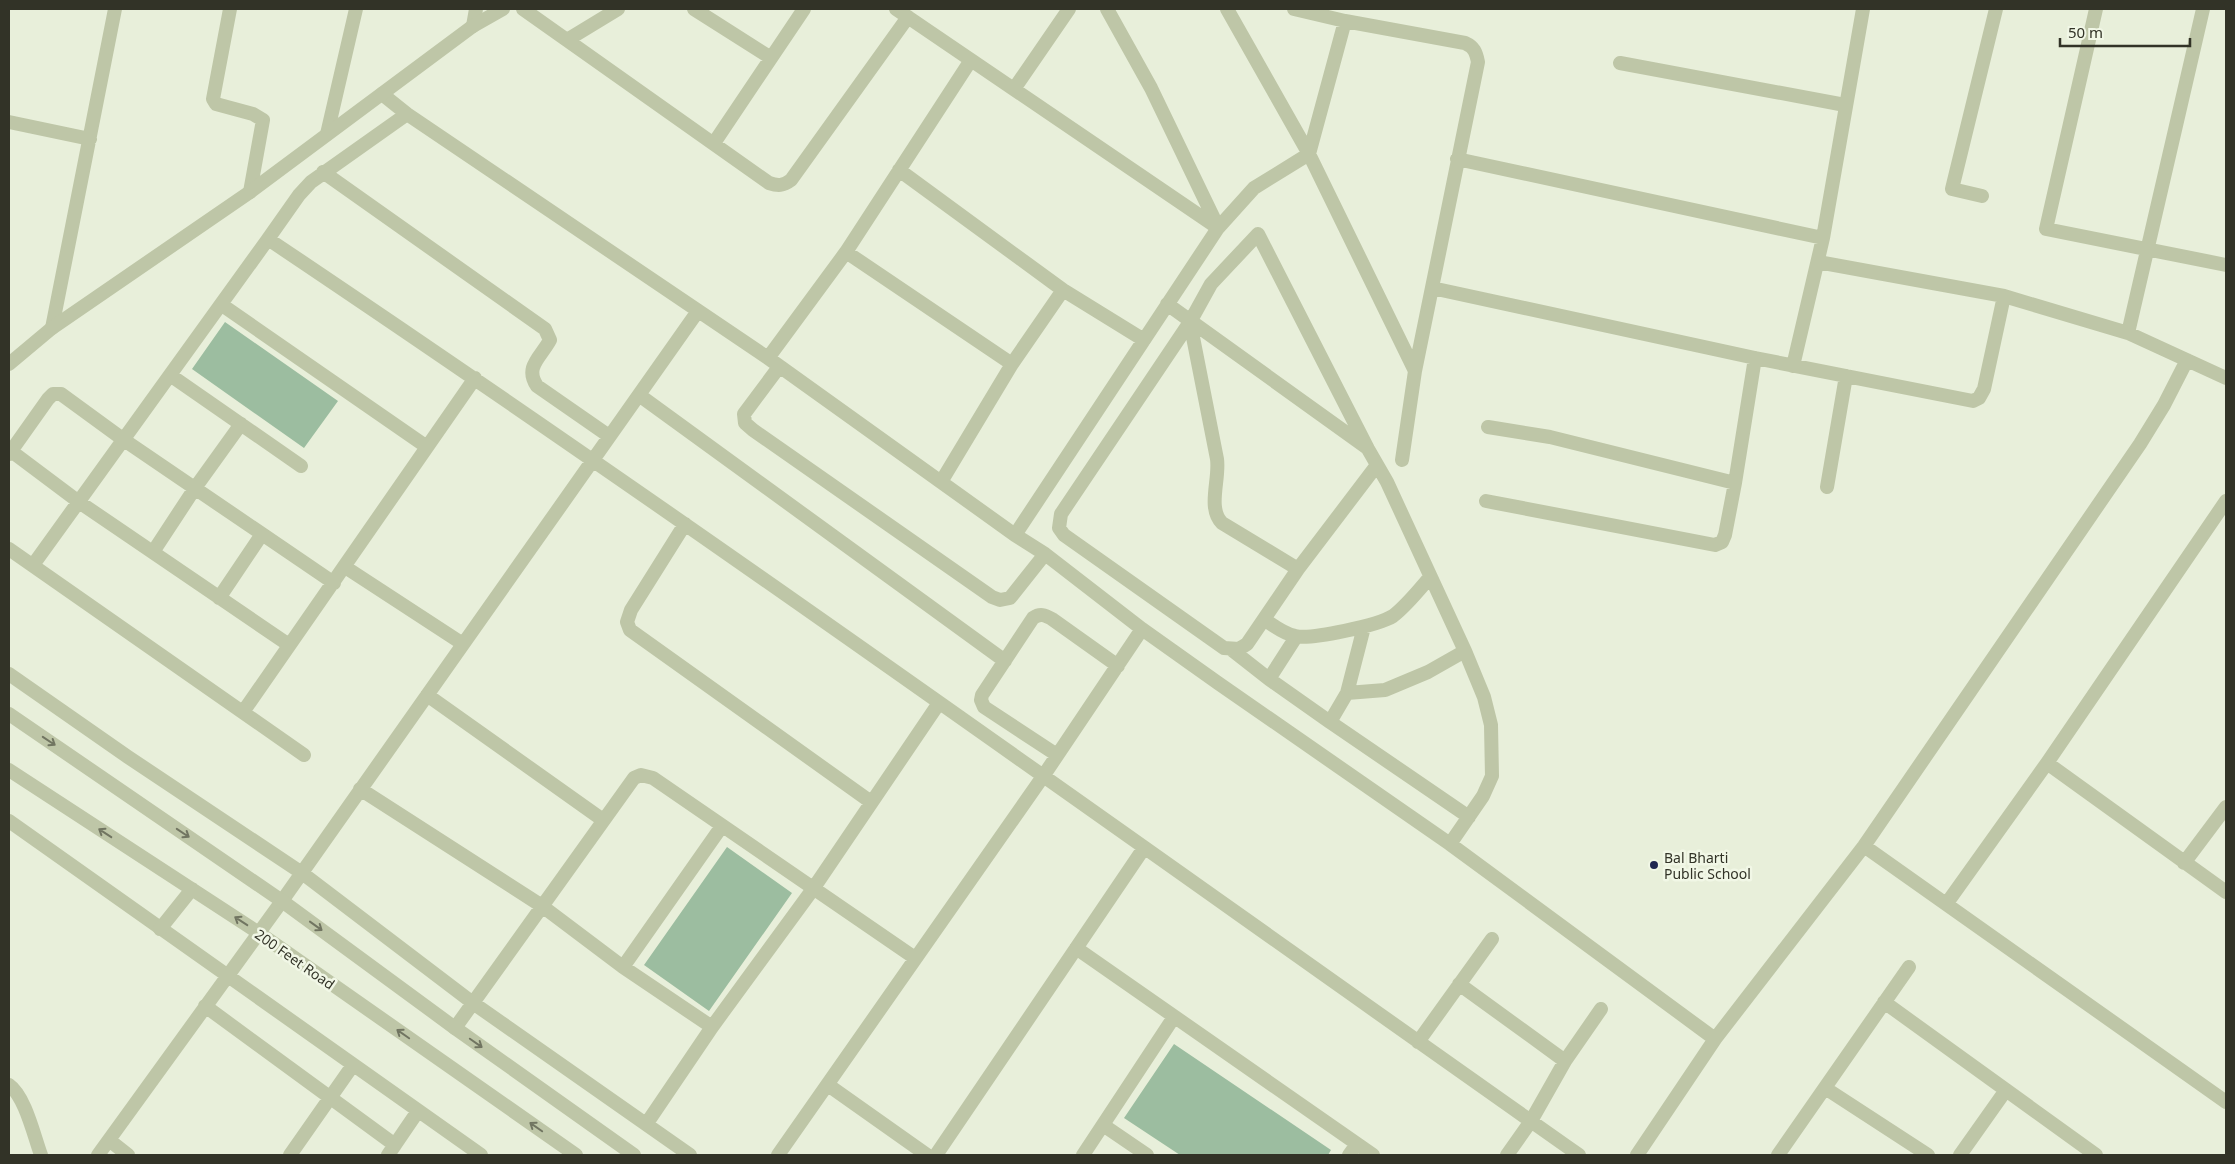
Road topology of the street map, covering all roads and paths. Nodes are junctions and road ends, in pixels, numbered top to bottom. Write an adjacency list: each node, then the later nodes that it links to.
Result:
1 (115, 9): 32 (street)
2 (230, 9): 38 (street)
3 (356, 9): 31 (street)
4 (476, 9): 21 (street)
5 (503, 9): 21 (street)
6 (523, 9): 22 (street)
7 (618, 9): 22 (street)
8 (694, 9): 23 (street)
9 (804, 9): 23 (street)
10 (896, 9): 19 (street)
11 (1069, 9): 26 (street)
12 (1107, 9): 40 (street)
13 (1227, 9): 34 (street)
14 (1294, 9): 20 (street)
15 (1863, 9): 28 (street)
16 (1996, 9): 39 (street)
17 (2096, 9): 43 (street)
18 (2204, 9): 43 (street)
19 (908, 17): 24 (street); 33 (street)
20 (1345, 21): 34 (street); 35 (street)
21 (473, 26): 27 (street)
22 (567, 40): 33 (street)
23 (771, 58): 33 (street)
24 (971, 60): 26 (street); 36 (street)
25 (1620, 63): 28 (street)
26 (1014, 89): 40 (street)
27 (382, 94): 29 (street); 31 (street)
28 (1845, 105): 41 (street)
29 (407, 114): 37 (street); 52 (street)
30 (9, 122): 32 (street)
31 (326, 134): 38 (street)
32 (90, 139): 54 (street)
33 (714, 143)
34 (1309, 154): 40 (street); 64 (street)
35 (1457, 160): 41 (street); 47 (street)
36 (899, 170): 44 (street); 48 (street)
37 (323, 172): 42 (street); 72 (street)
38 (250, 192): 54 (street)
39 (1982, 196)
40 (1218, 228): 50 (street)
41 (1823, 238): 45 (street)
42 (268, 239): 51 (street); 67 (street)
43 (2148, 249): 46 (street); 55 (street)
44 (846, 252): 57 (street); 61 (street)
45 (1818, 262): 49 (street); 63 (street)
46 (2226, 265)
47 (1432, 288): 58 (street); 64 (street)
48 (1064, 290): 56 (street); 61 (street)
49 (2004, 296): 55 (street); 66 (street)
50 (1167, 304): 53 (street); 56 (street)
51 (222, 305): 65 (street); 74 (street)
52 (698, 311): 57 (street); 69 (street)
53 (1190, 322): 75 (street); 75 (street); 96 (street); 106 (street)
54 (52, 328): 60 (street)
55 (2128, 333): 59 (street)
56 (1144, 340): 90 (street)
57 (768, 358): 62 (street)
58 (1755, 358): 63 (street); 82 (street)
59 (2187, 360): 68 (street); 131 (street)
60 (9, 364)
61 (1012, 364): 81 (street)
62 (779, 366): 81 (street); 93 (street)
63 (1793, 366): 66 (street)
64 (1415, 371): 78 (street)
65 (170, 375): 70 (street); 73 (street)
66 (1846, 376): 83 (street)
67 (475, 378): 74 (street); 77 (street)
68 (2226, 378)
69 (639, 395): 72 (street); 108 (street)
70 (241, 424): 80 (street); 84 (street)
71 (1488, 427): 82 (street)
72 (609, 436): 77 (street)
73 (124, 440): 76 (street); 84 (street); 87 (street)
74 (427, 447): 95 (street)
75 (1368, 449): 79 (street)
76 (10, 452): 87 (street)
77 (594, 459): 88 (street); 104 (street)
78 (1402, 460)
79 (1377, 465): 96 (street); 97 (street)
80 (302, 466)
81 (941, 482): 90 (street)
82 (1735, 483): 85 (street)
83 (1827, 487)
84 (195, 488): 89 (street); 92 (street)
85 (1486, 501)
86 (2226, 501): 120 (street)
87 (79, 502): 92 (street); 94 (street)
88 (686, 524): 114 (street); 124 (street)
89 (262, 534): 98 (street); 99 (street)
90 (1014, 535): 93 (street)
91 (9, 549): 94 (street)
92 (152, 552): 99 (street)
93 (1045, 554): 102 (street)
94 (33, 565): 115 (street)
95 (345, 568): 98 (street); 104 (street)
96 (1298, 569): 100 (street)
97 (1430, 577): 101 (street); 107 (street)
98 (334, 583): 105 (street)
99 (219, 598): 105 (street)
100 (1265, 620): 103 (street); 106 (street)
101 (1364, 627): 103 (street); 112 (street)
102 (1142, 629): 109 (street); 130 (street)
103 (1296, 637): 111 (street)
104 (463, 644): 113 (street)
105 (290, 645): 115 (street)
106 (1232, 650): 111 (street)
107 (1465, 651): 112 (street); 126 (street)
108 (1005, 661): 109 (street); 119 (street)
109 (1118, 666): 119 (street)
110 (9, 674): 134 (street)
111 (1269, 679): 117 (street)
112 (1347, 692): 117 (street)
113 (427, 695): 123 (street); 127 (street)
114 (939, 703): 122 (street); 124 (street)
115 (243, 712): 118 (street)
116 (9, 714): 138 (street, one-way to 138)
117 (1330, 722): 126 (street)
118 (304, 755)
119 (1057, 755): 122 (street)
120 (2047, 763): 133 (street); 139 (street)
121 (9, 770): 136 (street, 200 Feet Road, one-way to 121)
122 (1044, 775): 132 (street); 145 (street)
123 (360, 789): 134 (street); 140 (street)
124 (872, 802): 135 (street)
125 (2226, 807): 133 (street)
126 (1469, 817): 130 (street)
127 (603, 820): 129 (street); 140 (street)
128 (9, 821): 141 (street)
129 (722, 826): 135 (street); 146 (street)
130 (1450, 844): 157 (street)
131 (1864, 846): 139 (street); 157 (street)
132 (1144, 848): 144 (street); 158 (street)
133 (2184, 863): 137 (street)
134 (302, 872): 138 (street); 151 (street)
135 (813, 888): 145 (street); 155 (street)
136 (192, 889): 141 (street); 142 (street, 200 Feet Road, one-way to 136)
137 (2226, 892)
138 (282, 901): 142 (street); 156 (street, one-way to 156)
139 (1947, 903): 166 (street)
140 (542, 906): 146 (street); 151 (street)
141 (160, 929): 148 (street)
142 (259, 933): 148 (street); 179 (street, 200 Feet Road, one-way to 142)
143 (1492, 939): 149 (street)
144 (1076, 948): 154 (street); 184 (street)
145 (916, 958): 162 (street)
146 (623, 967): 155 (street)
147 (1909, 967): 150 (street)
148 (226, 976): 152 (street); 160 (street)
149 (1459, 984): 158 (street); 159 (street)
150 (1884, 1002): 163 (street); 164 (street)
151 (473, 1003): 156 (street); 169 (street)
152 (205, 1006): 165 (street); 171 (street)
153 (1601, 1009): 159 (street)
154 (1174, 1017): 170 (street); 173 (street)
155 (712, 1027): 169 (street)
156 (455, 1028): 180 (street, one-way to 180)
157 (1715, 1039): 190 (street)
158 (1418, 1042): 168 (street)
159 (1565, 1061): 168 (street)
160 (353, 1065): 165 (street); 167 (street)
161 (9, 1084): 174 (street)
162 (828, 1085): 182 (street); 183 (street)
163 (1825, 1088): 191 (street); 192 (street)
164 (2006, 1090): 193 (street); 194 (street)
165 (331, 1098): 172 (street); 177 (street)
166 (2226, 1102)
167 (418, 1111): 172 (street); 178 (street)
168 (1531, 1121): 188 (street); 189 (street)
169 (647, 1123): 181 (street)
170 (1103, 1125): 185 (street); 186 (street)
171 (109, 1140): 175 (street); 176 (street)
172 (392, 1150)
173 (1353, 1150): 187 (street)
174 (41, 1155)
175 (98, 1155)
176 (128, 1155)
177 (290, 1155)
178 (481, 1155)
179 (576, 1155)
180 (634, 1155)
181 (690, 1155)
182 (778, 1155)
183 (927, 1155)
184 (936, 1155)
185 (1083, 1155)
186 (1146, 1155)
187 (1374, 1155)
188 (1507, 1155)
189 (1579, 1155)
190 (1637, 1155)
191 (1778, 1155)
192 (1928, 1155)
193 (1960, 1155)
194 (2096, 1155)

